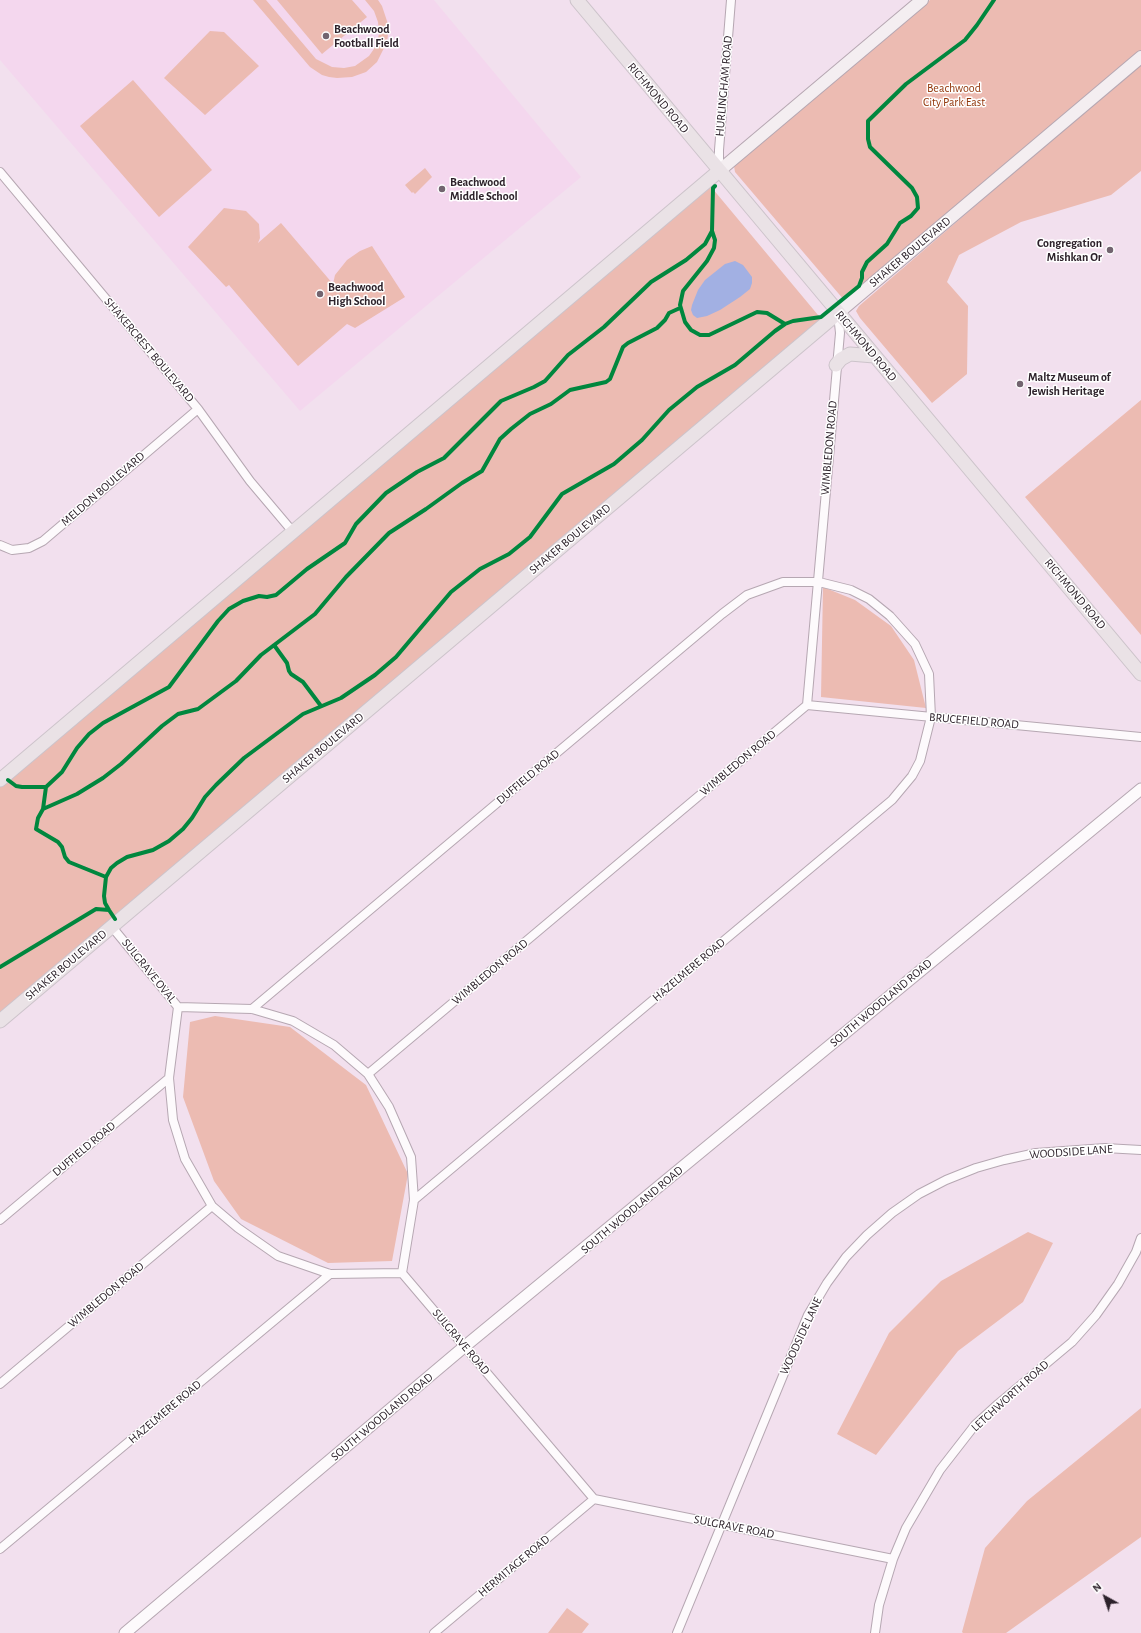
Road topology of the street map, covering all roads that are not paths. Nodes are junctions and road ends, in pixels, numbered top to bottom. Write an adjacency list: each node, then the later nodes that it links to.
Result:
1 (577, 0): 6 (main road, RICHMOND ROAD)
2 (732, 0): 6 (street, HURLINGHAM ROAD)
3 (922, 0): 6 (main road)
4 (1141, 57): 7 (main road, SHAKER BOULEVARD)
5 (0, 172): 10 (street, SHAKERCREST BOULEVARD)
6 (719, 172): 7 (main road, RICHMOND ROAD); 11 (main road)
7 (838, 313): 8 (main road, RICHMOND ROAD); 9 (street, WIMBLEDON ROAD); 20 (main road, SHAKER BOULEVARD)
8 (874, 356): 9 (main road); 14 (main road, RICHMOND ROAD)
9 (836, 365): 13 (street, WIMBLEDON ROAD)
10 (198, 409): 11 (street, SHAKERCREST BOULEVARD); 12 (street, MELDON BOULEVARD)
11 (293, 532): 18 (main road)
12 (0, 545)
13 (819, 582): 15 (street, WIMBLEDON ROAD); 16 (street, DUFFIELD ROAD); 22 (street, DUFFIELD ROAD)
14 (1141, 674)
15 (807, 705): 16 (street, BRUCEFIELD ROAD); 24 (street, WIMBLEDON ROAD)
16 (931, 717): 17 (street, BRUCEFIELD ROAD); 27 (street, HAZELMERE ROAD)
17 (1141, 737)
18 (0, 780)
19 (1141, 789): 33 (street, SOUTH WOODLAND ROAD)
20 (112, 927): 21 (street, SULGRAVE OVAL); 23 (main road, SHAKER BOULEVARD)
21 (178, 1007): 22 (street, SULGRAVE OVAL); 25 (street)
22 (252, 1009): 24 (street, SULGRAVE OVAL)
23 (0, 1021)
24 (368, 1074): 27 (street, SULGRAVE OVAL)
25 (169, 1078): 28 (street); 29 (street, DUFFIELD ROAD)
26 (1141, 1150): 36 (street, WOODSIDE LANE)
27 (414, 1200): 31 (street, SULGRAVE OVAL)
28 (212, 1206): 32 (street); 34 (street, WIMBLEDON ROAD)
29 (0, 1220)
30 (1141, 1238): 38 (street, LETCHWORTH ROAD)
31 (402, 1272): 32 (street); 33 (street, SULGRAVE ROAD)
32 (330, 1274): 37 (street, HAZELMERE ROAD)
33 (464, 1347): 35 (street, SULGRAVE ROAD); 39 (street, SOUTH WOODLAND ROAD)
34 (0, 1384)
35 (594, 1499): 36 (street, SULGRAVE ROAD); 40 (street, HERMITAGE ROAD)
36 (722, 1524): 38 (street, SULGRAVE ROAD); 41 (street, WOODSIDE LANE)
37 (0, 1549)
38 (893, 1558): 42 (street, LETCHWORTH ROAD)
39 (124, 1633)
40 (434, 1633)
41 (676, 1633)
42 (875, 1633)

